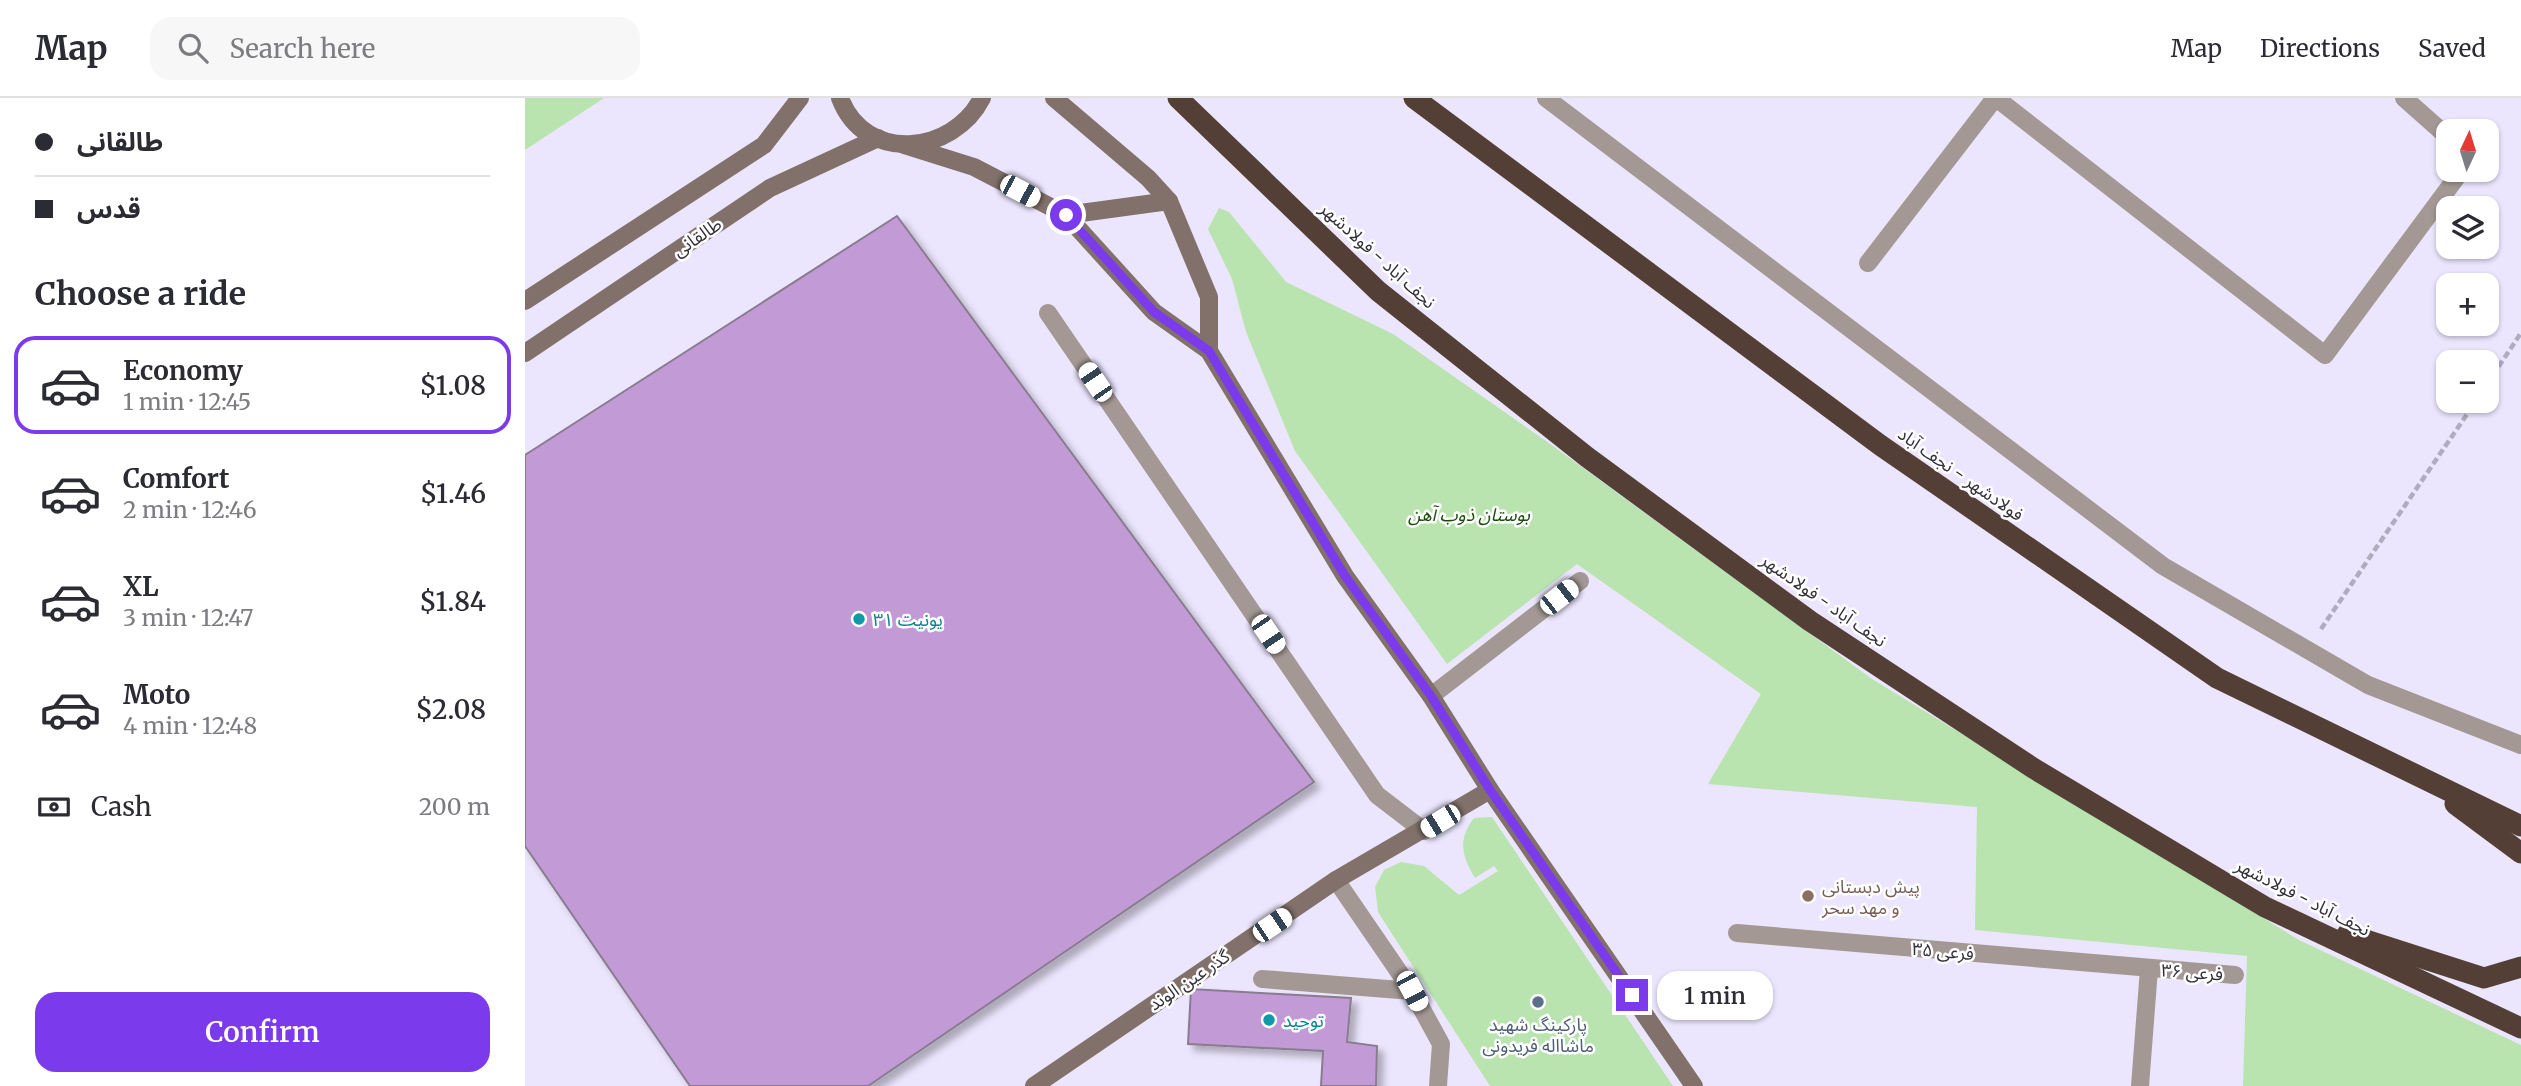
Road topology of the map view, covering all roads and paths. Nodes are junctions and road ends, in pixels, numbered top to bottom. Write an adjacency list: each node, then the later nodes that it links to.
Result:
1 (800, 98): 17 (main road)
2 (840, 98): 11 (main road)
3 (982, 98): 12 (main road)
4 (1054, 98): 14 (main road)
5 (1178, 98): 34 (highway, نجف آباد - فولادشهر)
6 (1414, 98): 28 (highway, فولادشهر - نجف آباد)
7 (1546, 98): 25 (street)
8 (1995, 98): 13 (street); 16 (street)
9 (2404, 98): 10 (street)
10 (2436, 126)
11 (878, 138): 12 (main road); 21 (main road, طالقانی)
12 (904, 145): 15 (main road)
13 (2453, 182)
14 (1169, 201): 15 (main road); 20 (main road)
15 (1066, 215): 20 (main road)
16 (1868, 263)
17 (525, 301)
18 (1048, 313): 31 (street)
19 (2521, 333): 22 (path)
20 (1209, 351): 26 (main road)
21 (525, 353)
22 (2499, 366)
23 (2468, 413): 25 (path)
24 (1580, 581): 26 (street)
25 (2307, 650): 27 (street)
26 (1431, 696): 29 (main road)
27 (2521, 745)
28 (2413, 773): 30 (highway, فولادشهر - نجف آباد); 32 (highway)
29 (1490, 790): 31 (main road, گذر عین الوند); 44 (main road)
30 (2521, 825)
31 (1424, 831): 33 (main road, گذر عین الوند)
32 (2521, 853)
33 (1336, 880): 40 (street); 42 (main road, گذر عین الوند)
34 (2265, 907): 36 (highway); 41 (highway, نجف آباد - فولادشهر)
35 (1737, 933): 37 (street, فرعی ۳۵)
36 (2521, 967)
37 (2149, 969): 38 (street, فرعی ۳۶); 45 (street)
38 (2235, 975)
39 (1262, 979): 40 (street)
40 (1412, 991): 43 (street)
41 (2521, 1028)
42 (1034, 1086)
43 (1438, 1086)
44 (1694, 1086)
45 (2140, 1086)

